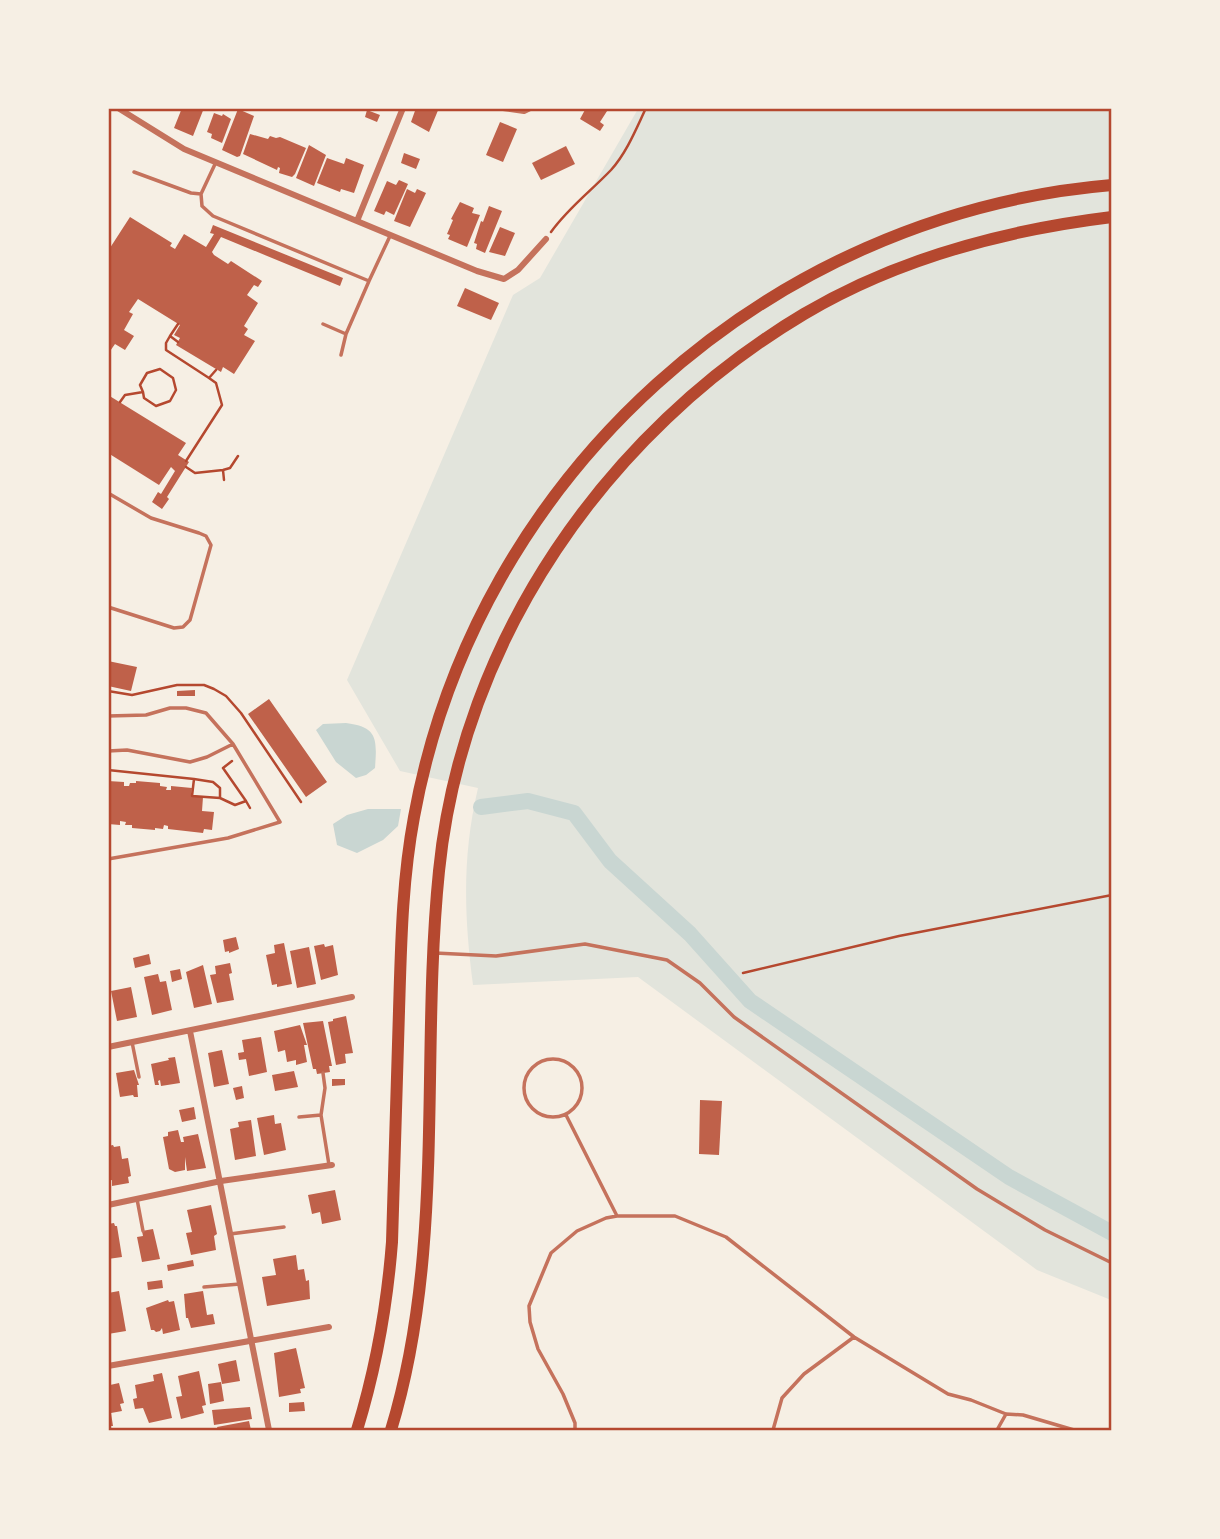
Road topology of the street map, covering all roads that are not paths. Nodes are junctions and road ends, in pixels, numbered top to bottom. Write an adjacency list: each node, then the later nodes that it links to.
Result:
1 (118, 108): 5 (street)
2 (404, 108): 10 (street)
3 (503, 108): 4 (street)
4 (530, 108)
5 (216, 162): 8 (lane); 10 (street)
6 (134, 172): 8 (lane)
7 (1111, 185): 50 (highway)
8 (201, 194): 13 (lane)
9 (1111, 217): 23 (highway)
10 (357, 221): 11 (street)
11 (391, 234): 12 (street); 13 (lane)
12 (546, 239)
13 (369, 281): 15 (lane)
14 (323, 324): 15 (lane)
15 (346, 334): 16 (lane)
16 (341, 355)
17 (108, 493): 18 (lane)
18 (108, 607)
19 (108, 716): 20 (lane)
20 (233, 744): 21 (lane); 22 (lane)
21 (108, 751)
22 (108, 859)
23 (433, 953): 41 (lane); 51 (highway)
24 (352, 996): 25 (street)
25 (190, 1031): 26 (street); 34 (street)
26 (132, 1042): 27 (street); 29 (lane)
27 (108, 1046)
28 (323, 1073): 31 (lane)
29 (139, 1077)
30 (566, 1114): 30 (lane); 37 (lane)
31 (321, 1115): 32 (lane); 33 (lane)
32 (299, 1117)
33 (330, 1165): 34 (street)
34 (220, 1181): 35 (street); 40 (street)
35 (137, 1199): 36 (street); 39 (lane)
36 (108, 1205)
37 (617, 1216): 45 (lane); 52 (lane)
38 (284, 1227): 40 (lane)
39 (143, 1231)
40 (230, 1234): 42 (street)
41 (1111, 1263)
42 (240, 1284): 43 (lane); 46 (street)
43 (204, 1287)
44 (329, 1327): 46 (street)
45 (854, 1337): 48 (lane); 53 (lane)
46 (251, 1340): 47 (street); 49 (street)
47 (108, 1367)
48 (1006, 1414): 54 (lane); 55 (lane)
49 (269, 1430)
50 (357, 1430)
51 (391, 1430)
52 (575, 1430)
53 (773, 1430)
54 (997, 1430)
55 (1074, 1430)

